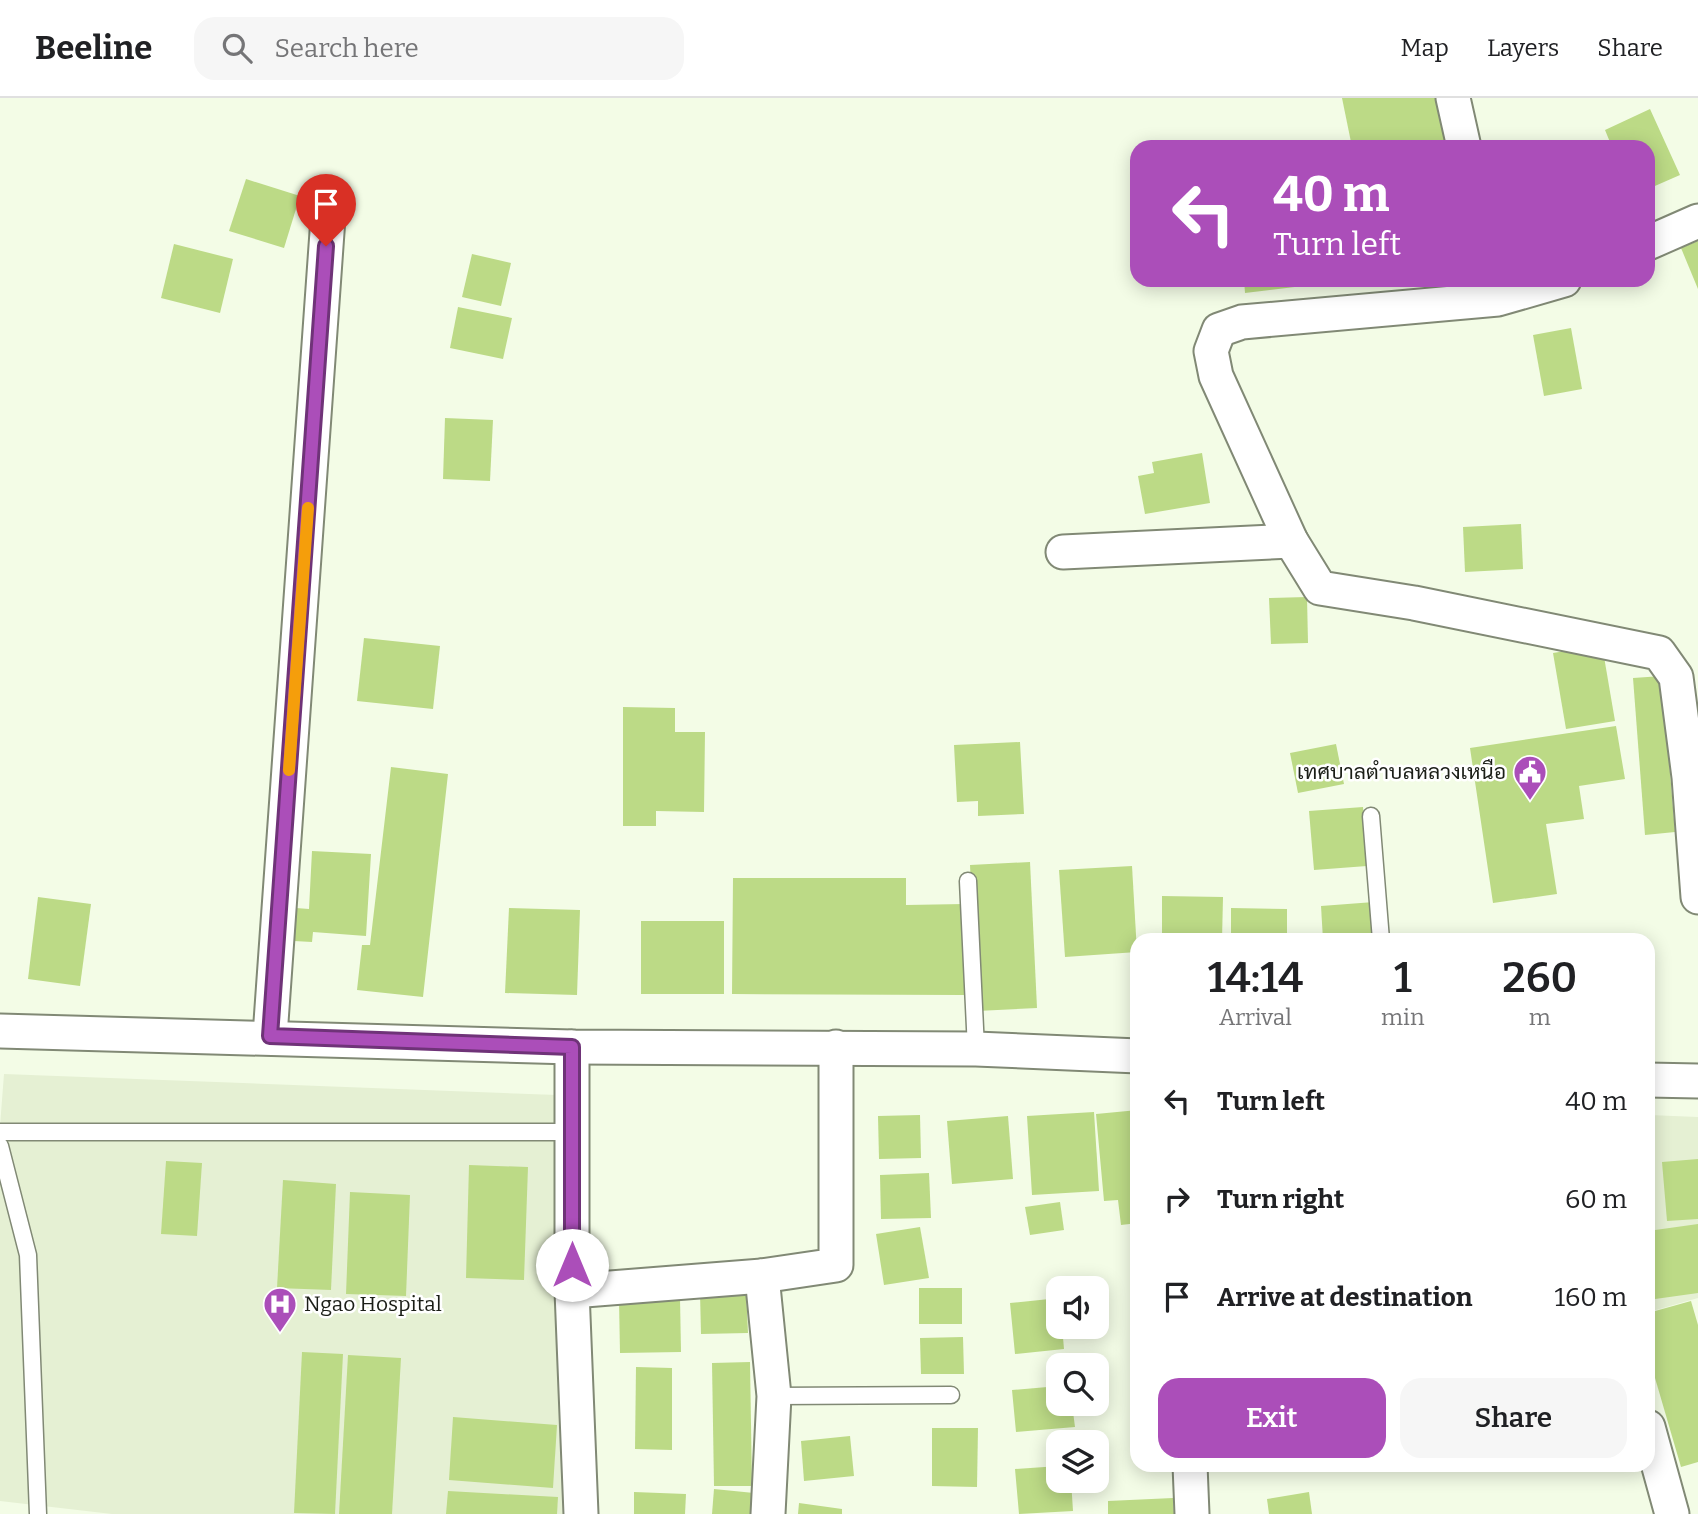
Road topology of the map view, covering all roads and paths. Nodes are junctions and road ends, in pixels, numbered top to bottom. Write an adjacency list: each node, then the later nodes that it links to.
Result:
1 (1453, 98): 2 (street)
2 (1462, 140)
3 (328, 219): 14 (street)
4 (1698, 221): 5 (street)
5 (1655, 240)
6 (1496, 289): 7 (street)
7 (1291, 541): 8 (street); 11 (street)
8 (1063, 552)
9 (1371, 816): 12 (lane)
10 (968, 881): 17 (lane)
11 (1698, 897)
12 (1380, 933)
13 (0, 1031): 14 (street)
14 (270, 1036): 15 (street)
15 (572, 1047): 16 (street); 22 (street)
16 (836, 1047): 17 (street); 24 (street)
17 (976, 1049): 18 (street)
18 (1130, 1056)
19 (1655, 1080): 20 (street)
20 (1698, 1081)
21 (0, 1132): 22 (lane)
22 (572, 1132): 25 (street)
23 (0, 1146): 30 (lane)
24 (762, 1276): 25 (street); 27 (street)
25 (572, 1292): 31 (street)
26 (951, 1395): 27 (lane)
27 (774, 1396): 32 (street)
28 (1655, 1452): 34 (street)
29 (1190, 1472): 33 (street)
30 (38, 1514)
31 (581, 1514)
32 (768, 1514)
33 (1192, 1514)
34 (1672, 1514)

